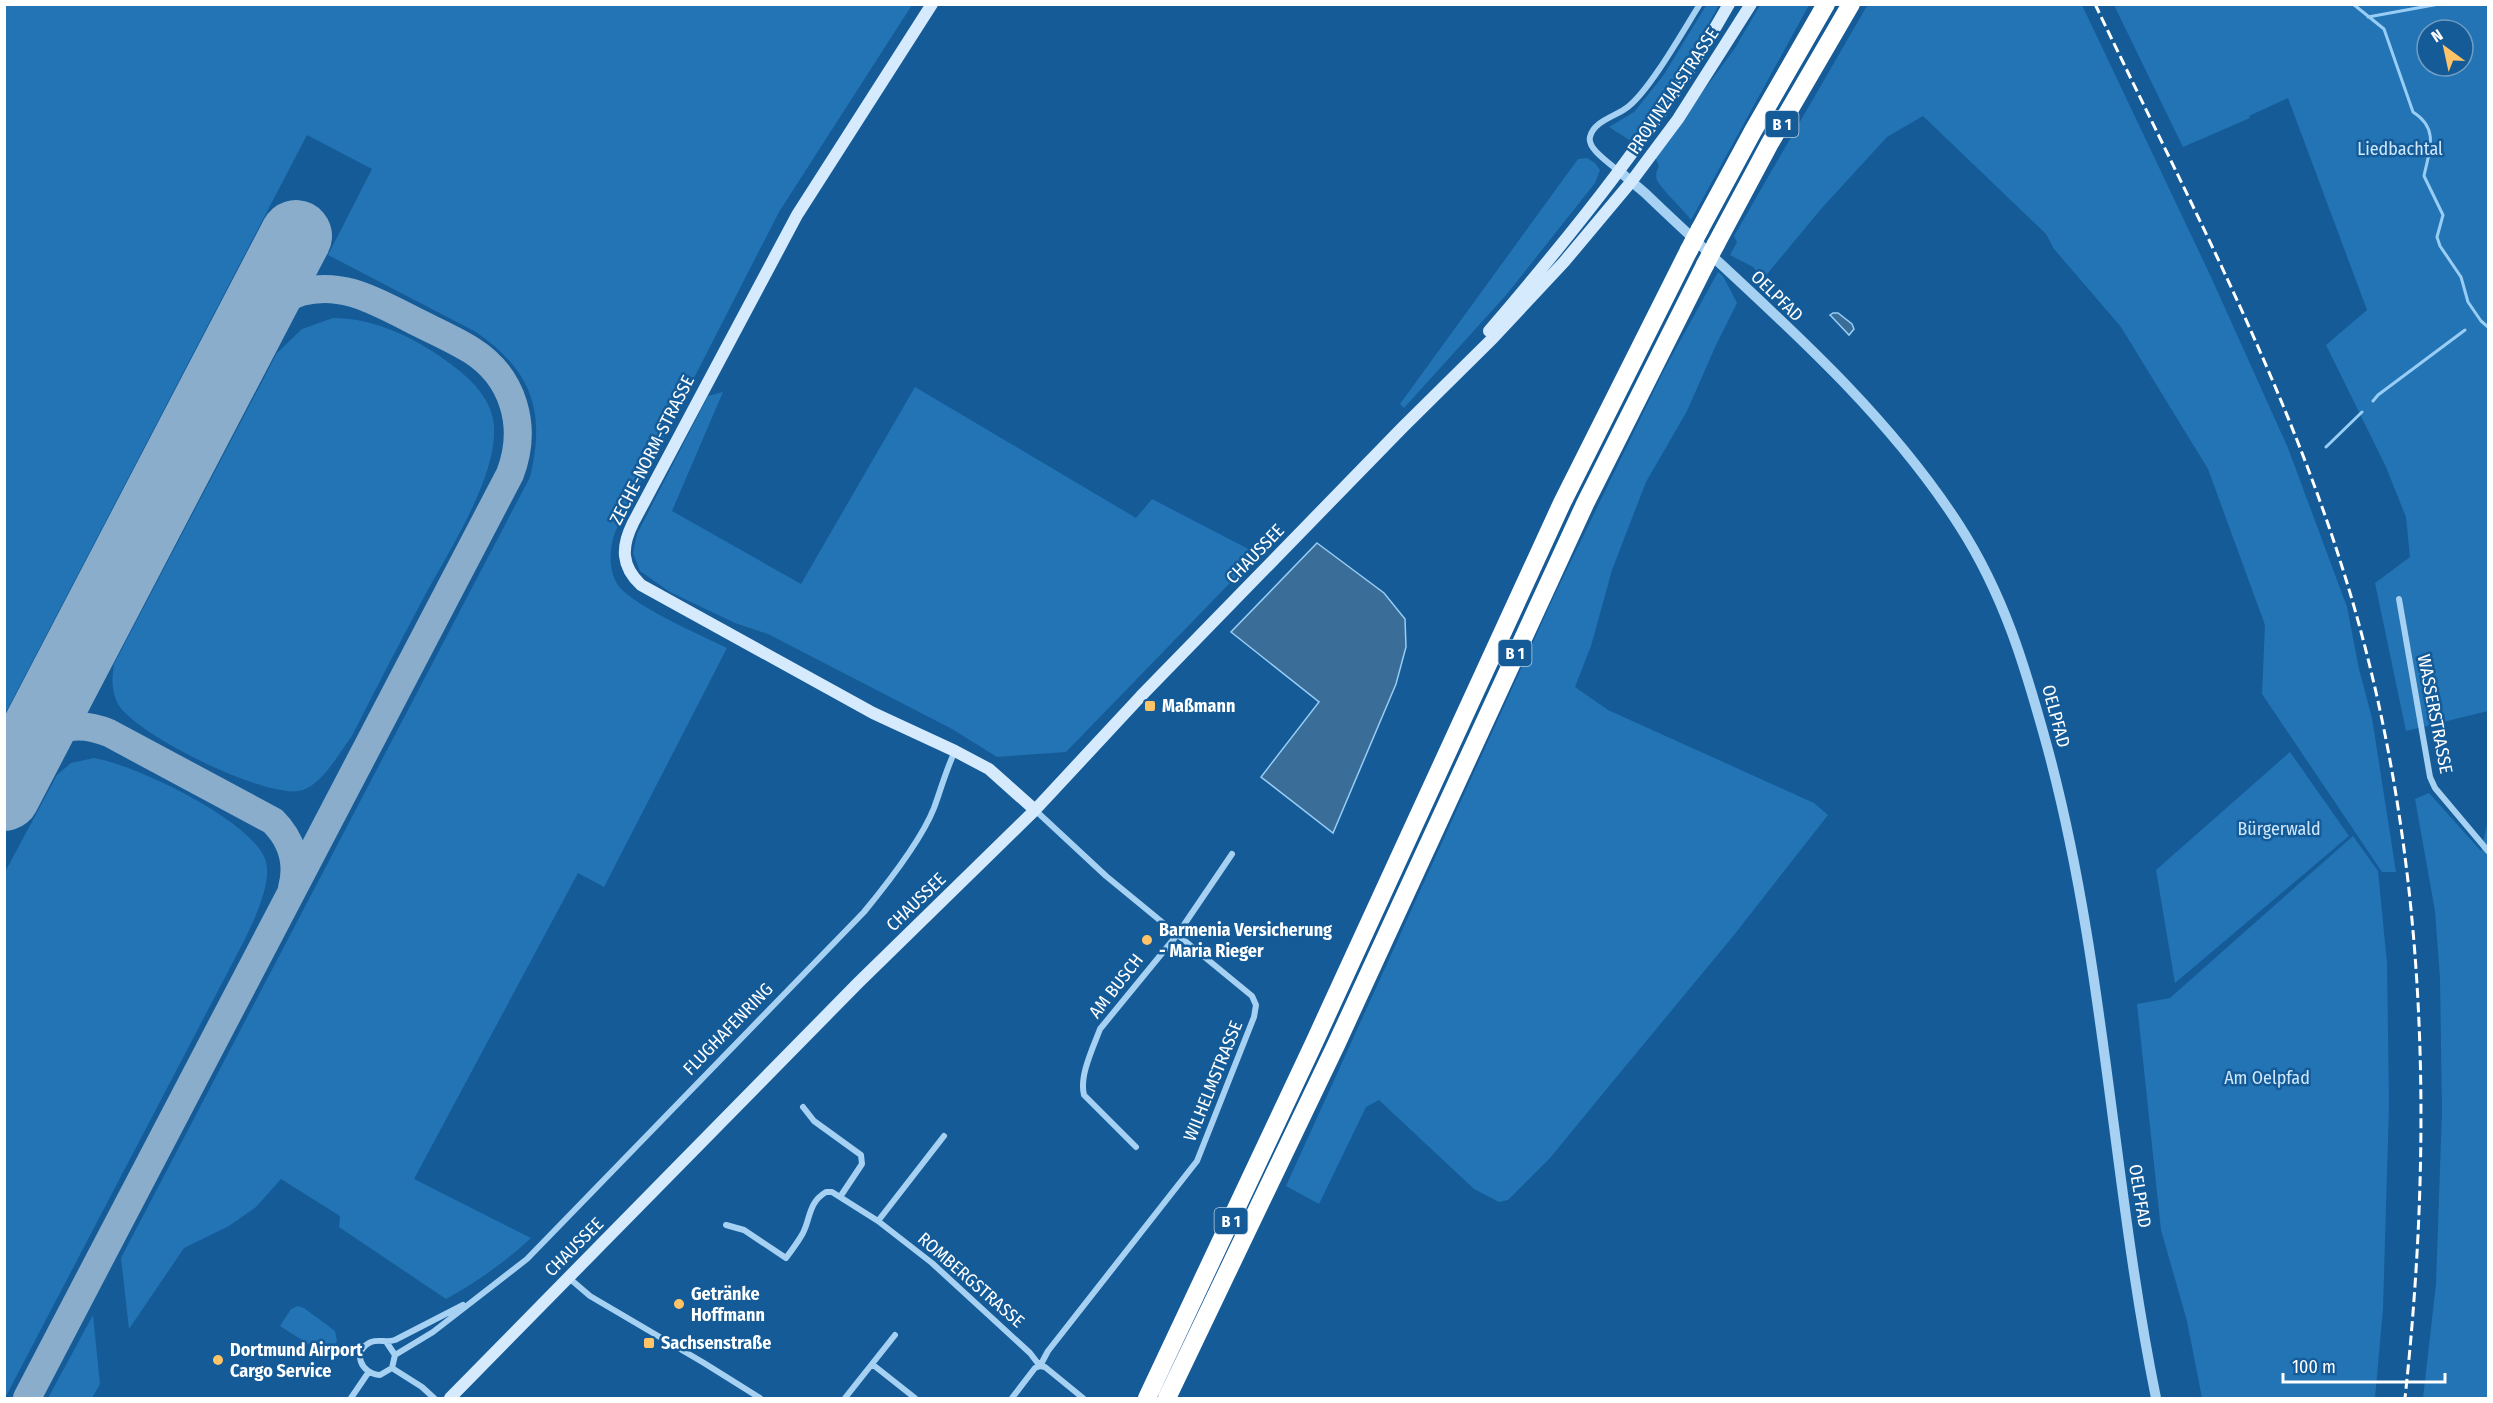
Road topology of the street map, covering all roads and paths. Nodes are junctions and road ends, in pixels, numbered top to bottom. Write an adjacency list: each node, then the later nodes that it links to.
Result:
1 (932, 4): 11 (main road, ZECHE-NORM-STRASSE)
2 (1700, 4): 7 (street, PROVINZIALSTRASSE)
3 (1729, 4): 7 (main road, PROVINZIALSTRASSE)
4 (1751, 4): 8 (main road, PROVINZIALSTRASSE)
5 (1826, 4): 39 (highway, B 1, bridge)
6 (1851, 4): 40 (highway, B 1, bridge)
7 (1619, 171): 8 (street, PROVINZIALSTRASSE); 9 (main road, CHAUSSEE)
8 (1631, 182): 9 (main road, CHAUSSEE); 41 (street, OELPFAD)
9 (1403, 427): 12 (main road, CHAUSSEE)
10 (2399, 599): 13 (street, WASSERSTRASSE)
11 (955, 751): 12 (main road, ZECHE-NORM-STRASSE); 23 (street, FLUGHAFENRING)
12 (1035, 810): 15 (street, WILHELMSTRASSE); 22 (main road, CHAUSSEE)
13 (2488, 851)
14 (1232, 854): 15 (street, AM BUSCH)
15 (1177, 934): 18 (street, AM BUSCH); 28 (street, WILHELMSTRASSE)
16 (803, 1107): 19 (street)
17 (944, 1136): 20 (street)
18 (1136, 1147)
19 (840, 1197): 20 (street, ROMBERGSTRASSE); 21 (street)
20 (878, 1221): 28 (street, ROMBERGSTRASSE)
21 (726, 1225)
22 (569, 1278): 33 (main road, CHAUSSEE); 34 (street)
23 (479, 1297): 25 (street, FLUGHAFENRING); 26 (street, FLUGHAFENRING)
24 (895, 1335): 27 (street)
25 (387, 1343): 26 (street); 30 (street, FLUGHAFENRING)
26 (395, 1355): 29 (street)
27 (872, 1364): 35 (street); 36 (street)
28 (1040, 1366): 37 (street, WILHELMSTRASSE); 38 (street, ROMBERGSTRASSE)
29 (392, 1368): 30 (street); 32 (street)
30 (368, 1373): 31 (street)
31 (351, 1398)
32 (434, 1398)
33 (450, 1398)
34 (760, 1398)
35 (845, 1398)
36 (915, 1398)
37 (1012, 1398)
38 (1083, 1398)
39 (1147, 1398)
40 (1167, 1398)
41 (2156, 1398)

